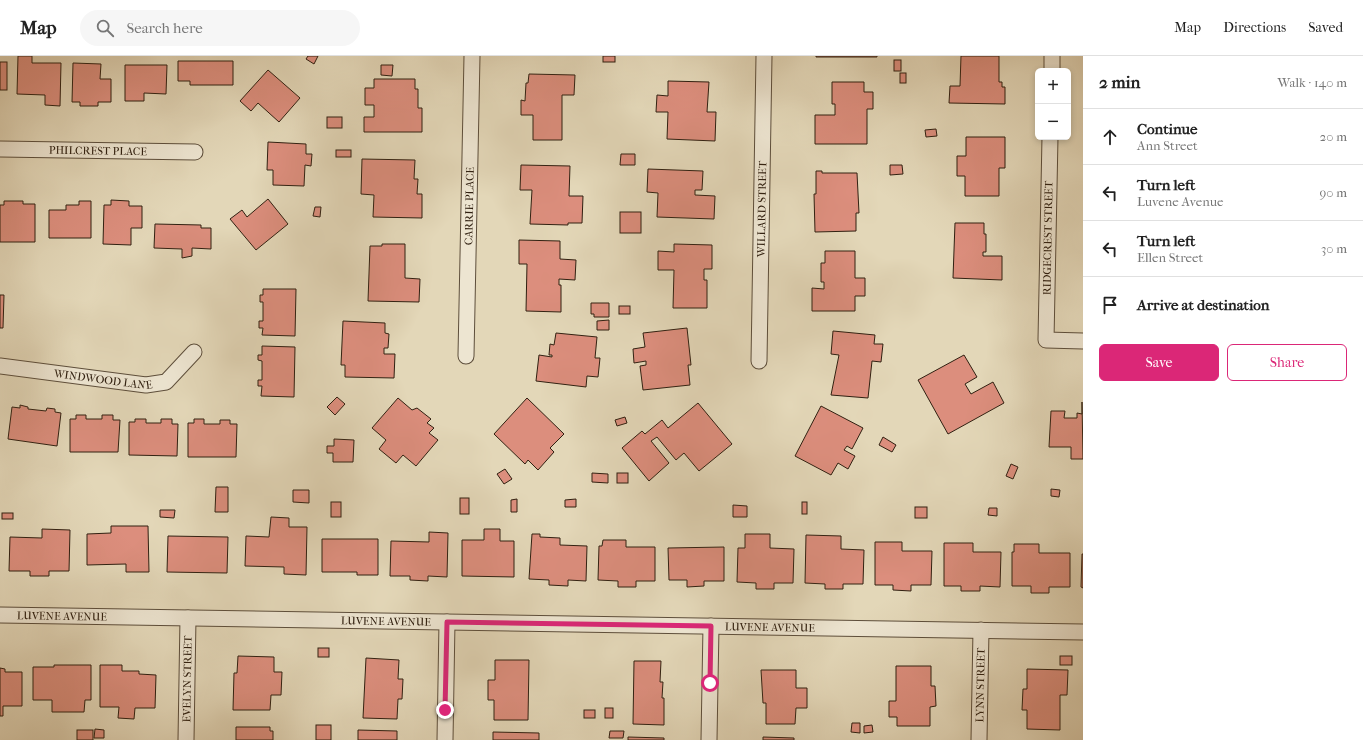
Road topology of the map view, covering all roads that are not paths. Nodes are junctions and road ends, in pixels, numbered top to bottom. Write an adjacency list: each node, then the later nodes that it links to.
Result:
1 (472, 56): 10 (street, CARRIE PLACE)
2 (764, 56): 11 (street, WILLARD STREET)
3 (1052, 56): 4 (street)
4 (1052, 68)
5 (1050, 140): 8 (street, RIDGECREST STREET)
6 (0, 149): 7 (street, PHILCREST PLACE)
7 (195, 152)
8 (1083, 341)
9 (194, 352): 12 (street, WINDWOOD LANE)
10 (466, 356)
11 (759, 361)
12 (0, 366)
13 (0, 615): 14 (street, LUVENE AVENUE)
14 (188, 618): 15 (street, LUVENE AVENUE); 19 (street, EVELYN STREET)
15 (447, 622): 16 (street, LUVENE AVENUE); 20 (street)
16 (711, 626): 17 (street, LUVENE AVENUE); 21 (street)
17 (981, 630): 18 (street, LUVENE AVENUE); 22 (street, LYNN STREET)
18 (1083, 632)
19 (186, 740)
20 (445, 740)
21 (710, 740)
22 (979, 740)

